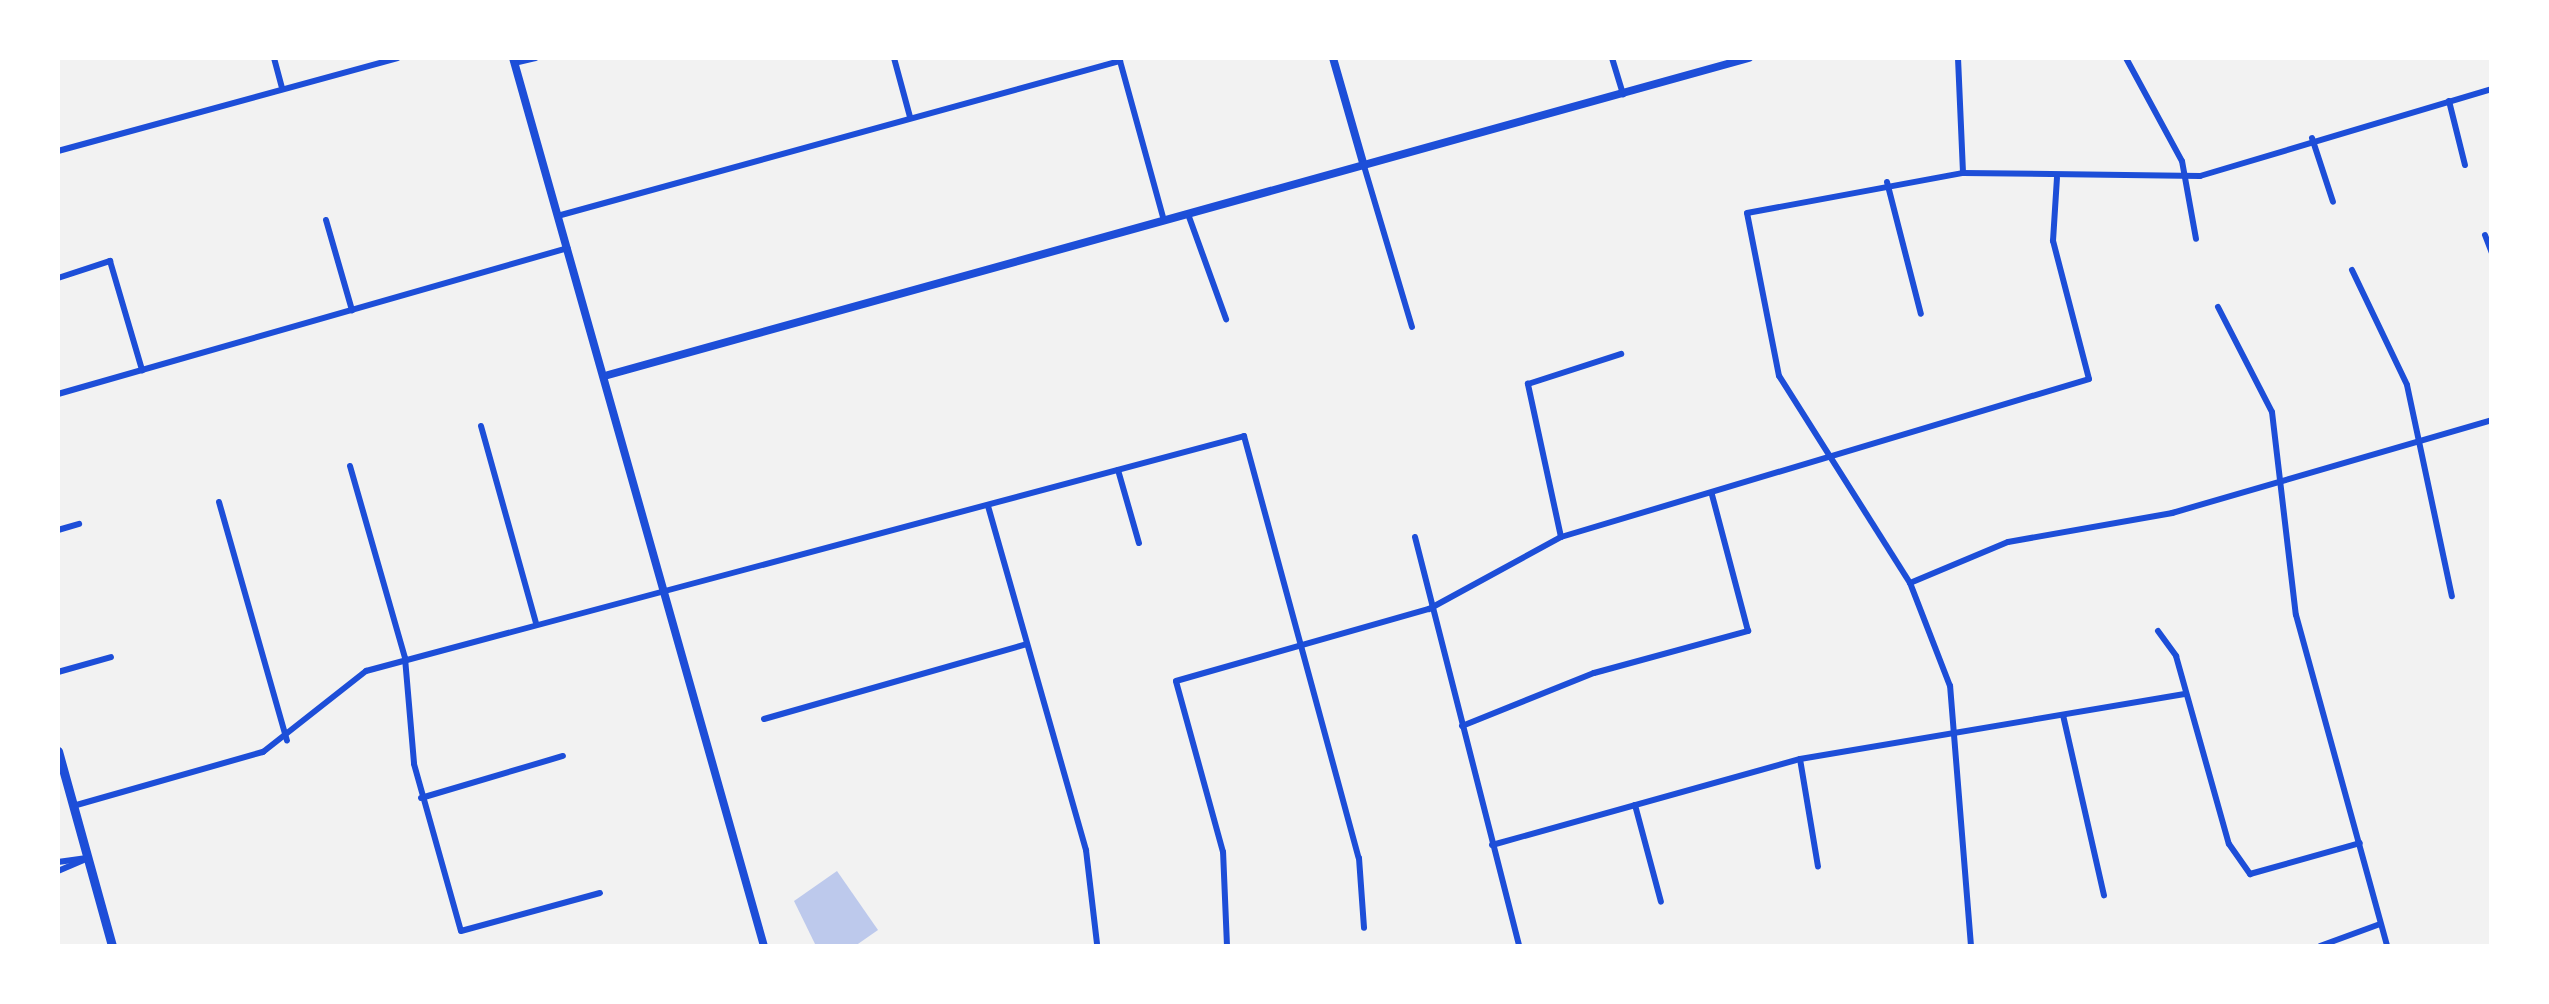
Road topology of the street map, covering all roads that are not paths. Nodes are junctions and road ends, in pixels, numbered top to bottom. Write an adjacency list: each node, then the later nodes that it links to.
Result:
1 (274, 58): 11 (street)
2 (398, 58): 11 (street)
3 (535, 58): 10 (street)
4 (894, 58): 15 (street)
5 (1333, 58): 19 (street)
6 (1612, 58): 13 (street)
7 (1750, 58): 13 (street)
8 (1958, 58): 20 (street)
9 (2126, 58): 22 (street)
10 (514, 60): 26 (street)
11 (282, 87): 17 (street)
12 (2492, 89): 14 (street)
13 (1622, 94): 19 (street)
14 (2448, 101): 16 (street); 18 (street)
15 (910, 117): 26 (street); 28 (street)
16 (2312, 138): 22 (street); 24 (street)
17 (58, 151)
18 (2464, 165)
19 (1364, 166): 25 (street); 39 (street)
20 (1964, 173): 21 (street); 23 (street)
21 (2057, 178): 22 (street); 47 (street)
22 (2187, 178): 30 (street)
23 (1887, 182): 37 (street); 47 (street)
24 (2333, 202)
25 (1188, 214): 28 (street); 38 (street)
26 (561, 215): 31 (street)
27 (326, 220): 36 (street)
28 (1164, 220): 42 (street)
29 (2485, 234): 32 (street)
30 (2196, 239)
31 (569, 248): 36 (street); 42 (street)
32 (2492, 253)
33 (2352, 270): 46 (street)
34 (58, 278): 41 (street)
35 (2218, 307): 50 (street)
36 (352, 310): 41 (street)
37 (1921, 314)
38 (1226, 319)
39 (1412, 326)
40 (1621, 354): 57 (street)
41 (142, 370): 43 (street)
42 (608, 376): 60 (street)
43 (58, 394)
44 (2492, 420): 46 (street)
45 (481, 426): 63 (street)
46 (2419, 445): 50 (street); 61 (street)
47 (1828, 462): 51 (street); 59 (street)
48 (350, 466): 68 (street)
49 (1118, 470): 53 (street); 58 (street); 66 (street)
50 (2282, 482): 59 (street); 82 (street)
51 (1712, 495): 57 (street); 73 (street)
52 (219, 502): 75 (street)
53 (988, 506): 60 (street); 65 (street)
54 (79, 524): 55 (street)
55 (58, 530)
56 (1415, 537): 62 (street)
57 (1561, 537): 62 (street)
58 (1139, 543)
59 (1910, 583): 74 (street)
60 (666, 586): 63 (street); 95 (street)
61 (2452, 596)
62 (1429, 610): 66 (street); 73 (street)
63 (536, 622): 68 (street)
64 (2158, 632): 70 (street)
65 (1027, 644): 72 (street); 93 (street)
66 (1302, 646): 92 (street); 96 (street)
67 (110, 657): 69 (street)
68 (405, 658): 75 (street); 79 (street)
69 (58, 672)
70 (2185, 694): 71 (street); 82 (street)
71 (2063, 715): 74 (street); 89 (street)
72 (764, 719)
73 (1462, 726): 83 (street)
74 (1960, 731): 78 (street); 98 (street)
75 (287, 740): 81 (street)
76 (58, 751): 81 (main road)
77 (563, 756): 79 (street)
78 (1800, 758): 80 (street); 86 (street)
79 (421, 798): 88 (street)
80 (1634, 805): 83 (street); 90 (street)
81 (73, 806): 84 (main road)
82 (2360, 843): 91 (street)
83 (1492, 845): 97 (street)
84 (88, 858): 85 (street); 87 (street); 94 (main road)
85 (58, 862)
86 (1818, 867)
87 (58, 871)
88 (600, 893)
89 (2104, 895)
90 (1660, 902)
91 (2380, 924): 99 (street); 100 (street)
92 (1364, 928)
93 (1098, 943)
94 (112, 946)
95 (764, 946)
96 (1227, 946)
97 (1519, 946)
98 (1971, 946)
99 (2320, 946)
100 (2386, 946)

